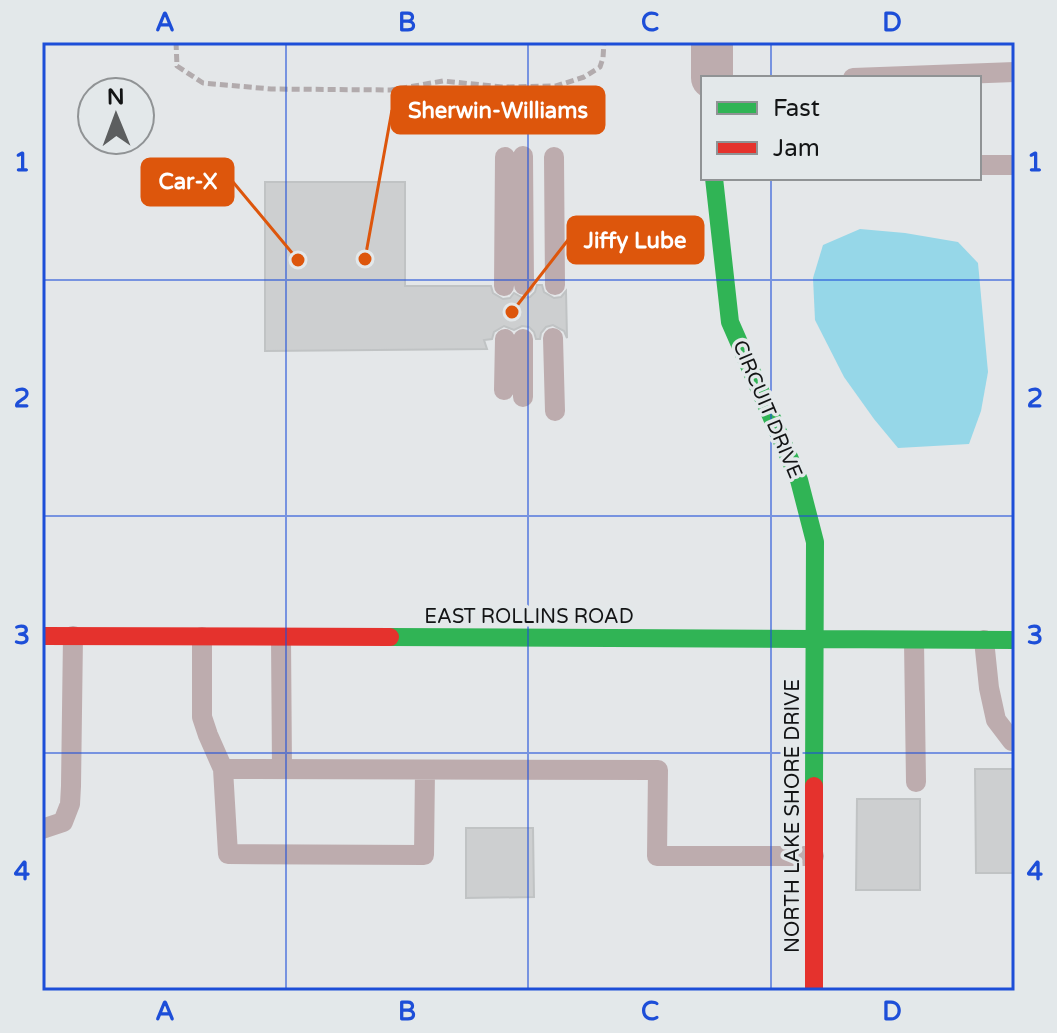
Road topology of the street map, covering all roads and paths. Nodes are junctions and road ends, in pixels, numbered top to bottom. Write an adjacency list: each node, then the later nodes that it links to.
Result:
1 (176, 42): 2 (path)
2 (604, 42)
3 (712, 42): 5 (street)
4 (1015, 72): 6 (lane)
5 (712, 76)
6 (907, 76)
7 (514, 156): 13 (lane)
8 (554, 157): 12 (lane)
9 (981, 165): 10 (lane)
10 (1015, 165)
11 (714, 180): 24 (main road, CIRCUIT DRIVE)
12 (555, 285)
13 (514, 286)
14 (553, 338): 17 (lane)
15 (514, 339): 16 (lane)
16 (513, 394)
17 (555, 411)
18 (42, 636): 19 (main road, EAST ROLLINS ROAD)
19 (73, 636): 20 (main road, EAST ROLLINS ROAD); 31 (lane)
20 (202, 637): 21 (main road, EAST ROLLINS ROAD); 27 (lane)
21 (281, 638): 24 (main road, EAST ROLLINS ROAD); 28 (lane)
22 (984, 640): 23 (main road, EAST ROLLINS ROAD); 25 (main road, EAST ROLLINS ROAD); 26 (lane)
23 (1015, 640)
24 (815, 641): 25 (main road, EAST ROLLINS ROAD); 32 (main road, NORTH LAKE SHORE DRIVE)
25 (914, 641): 30 (lane)
26 (1015, 741)
27 (223, 769): 28 (lane); 29 (lane)
28 (282, 769): 29 (lane)
29 (425, 770): 32 (lane)
30 (916, 782)
31 (42, 829)
32 (814, 856): 33 (main road, NORTH LAKE SHORE DRIVE)
33 (814, 991)

